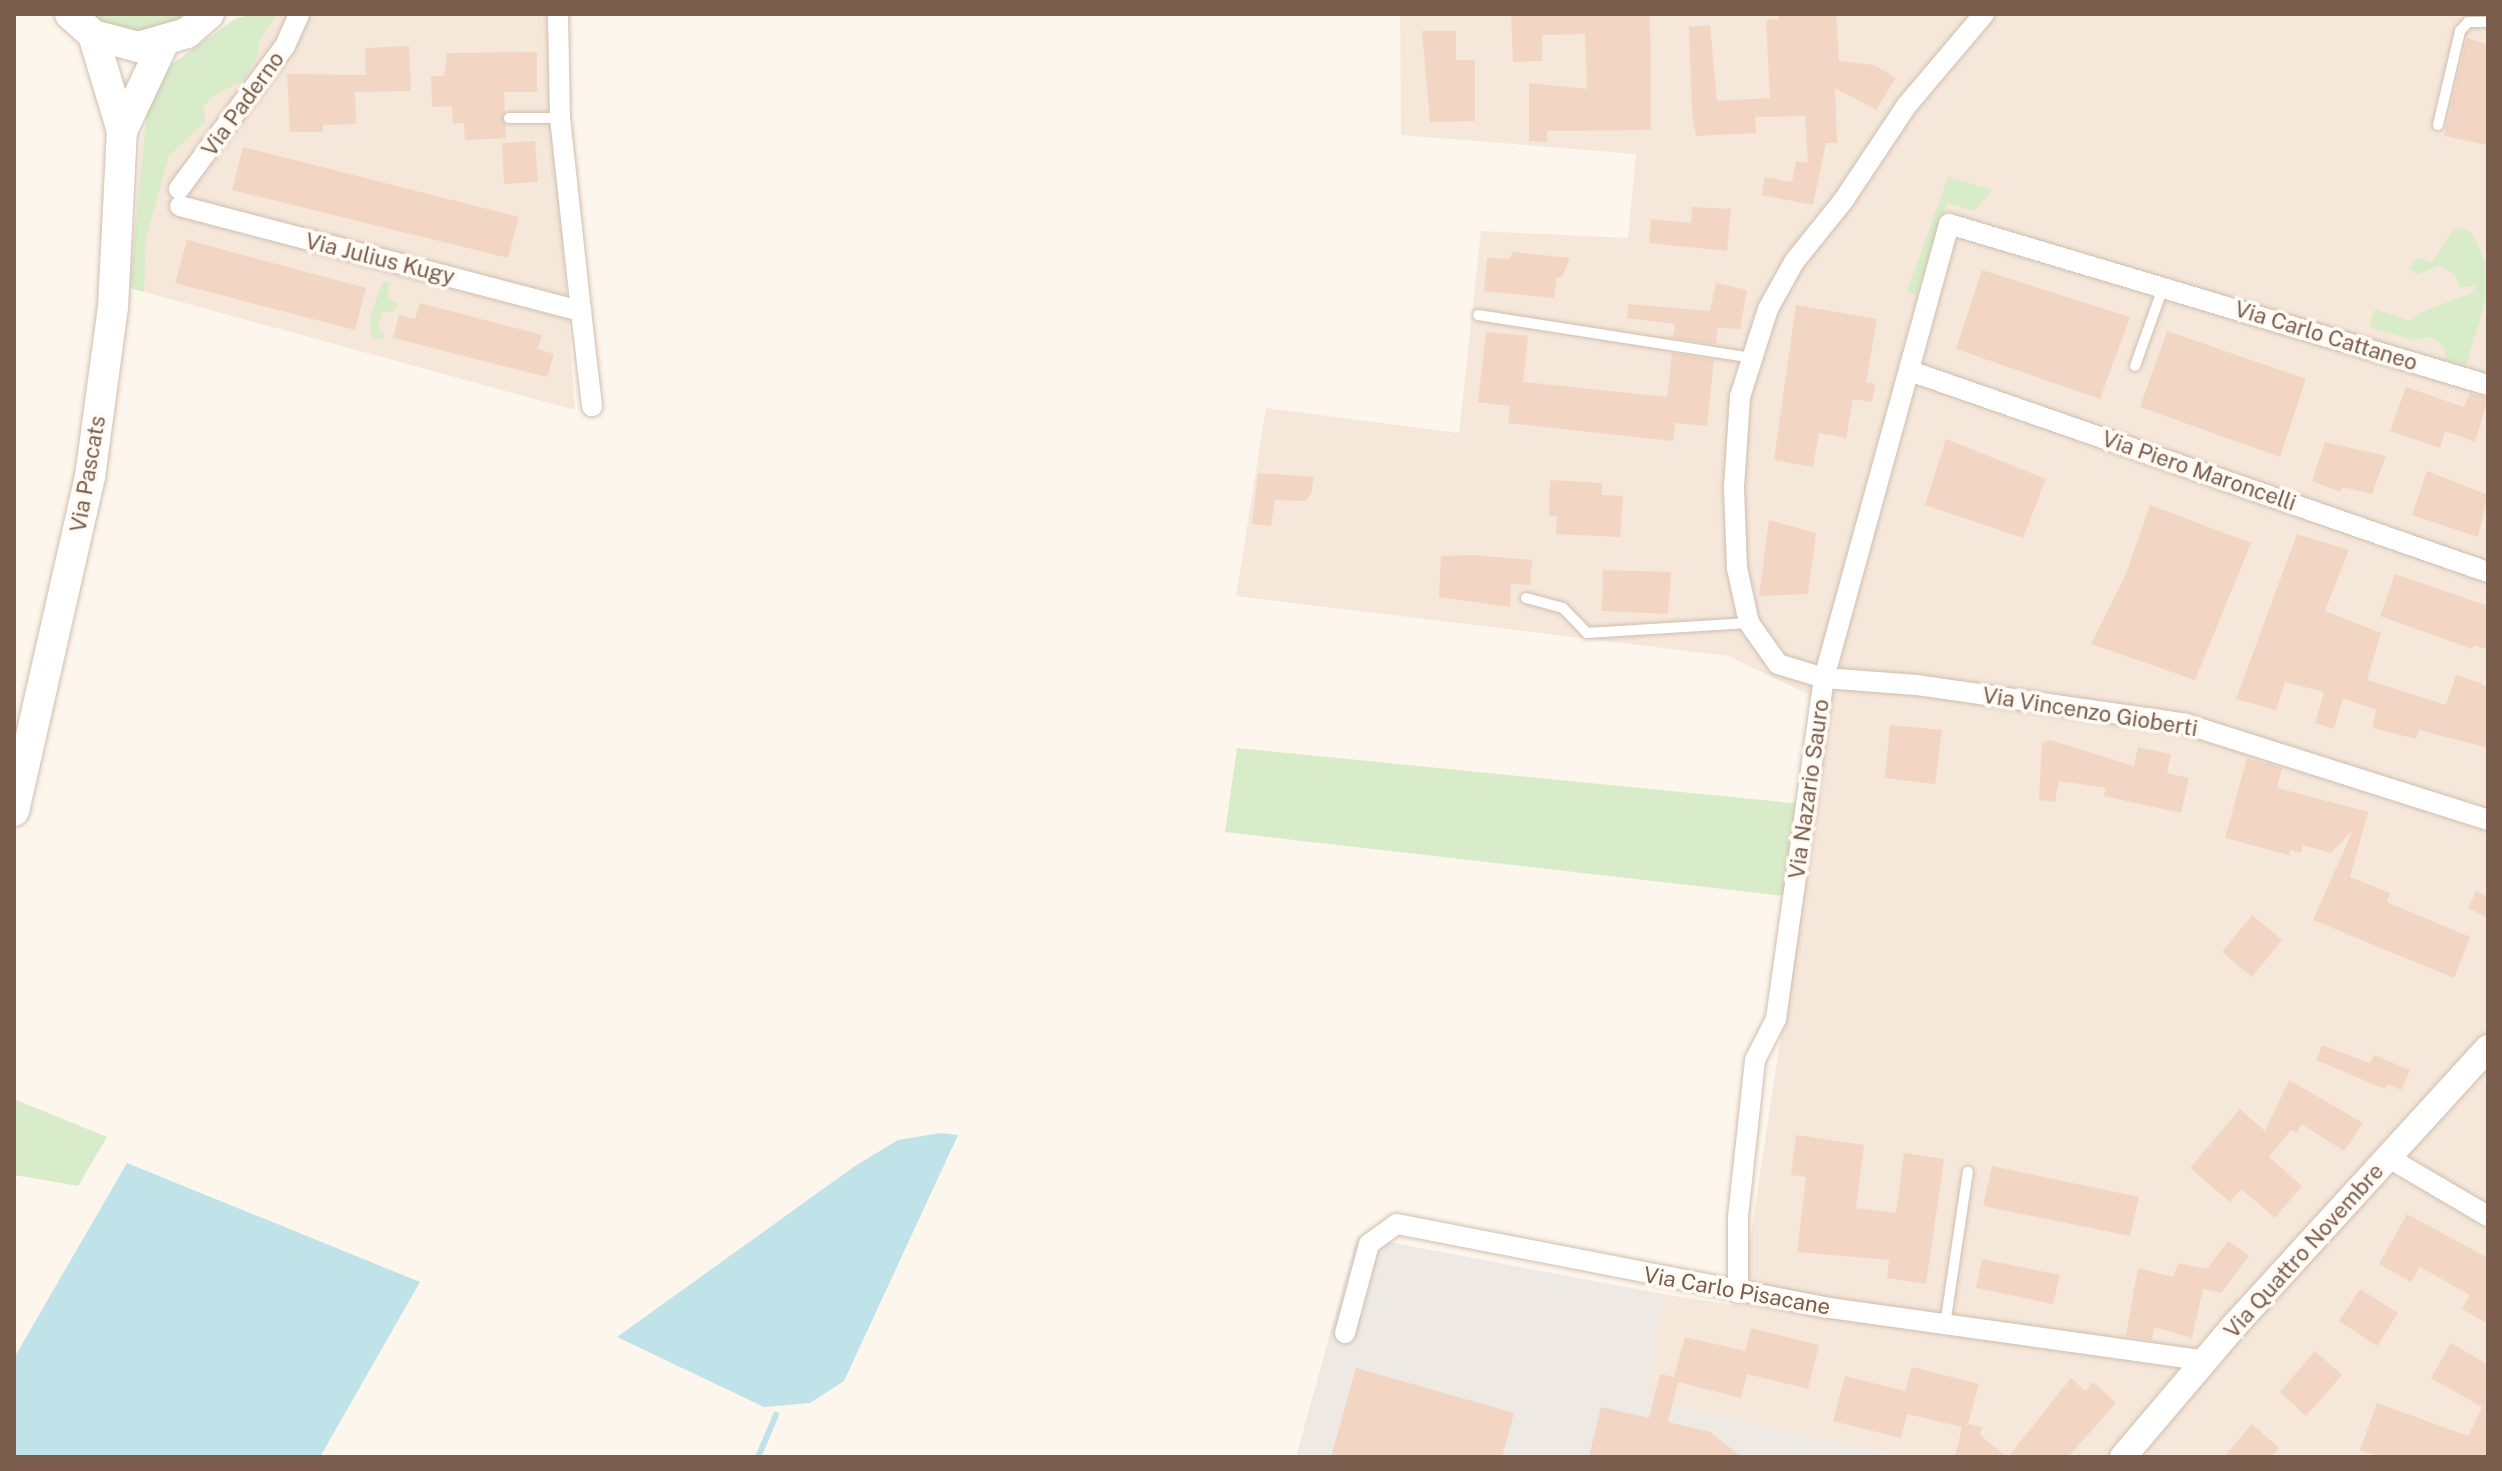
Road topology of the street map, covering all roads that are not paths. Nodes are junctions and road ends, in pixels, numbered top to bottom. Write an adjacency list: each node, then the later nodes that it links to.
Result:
1 (209, 14): 7 (main road)
2 (299, 14): 12 (street, Via Paderno)
3 (558, 14): 9 (street)
4 (1984, 14): 16 (street, Via Nazario Sauro)
5 (74, 21): 7 (main road); 11 (main road, Via Pascats)
6 (2488, 22): 10 (lane)
7 (163, 44): 11 (main road, Via Pascats)
8 (509, 118): 9 (lane)
9 (560, 118): 14 (street)
10 (2438, 125)
11 (122, 131): 25 (main road, Via Pascats)
12 (179, 198): 14 (street, Via Julius Kugy)
13 (2163, 288): 17 (lane); 18 (street, Via Carlo Cattaneo); 19 (street, Via Carlo Cattaneo)
14 (581, 311): 20 (street)
15 (1478, 315): 16 (lane)
16 (1753, 359): 23 (street, Via Nazario Sauro)
17 (2135, 366)
18 (1910, 371): 21 (street, Via Piero Maroncelli); 24 (street)
19 (2488, 385)
20 (592, 406)
21 (2488, 572)
22 (1526, 598): 23 (lane)
23 (1749, 623): 24 (street, Via Nazario Sauro)
24 (1824, 678): 26 (street, Via Vincenzo Gioberti); 31 (street, Via Nazario Sauro)
25 (14, 811)
26 (2488, 820)
27 (2488, 1048): 28 (street, Via Quattro Novembre)
28 (2389, 1158): 30 (street); 34 (street, Via Quattro Novembre)
29 (1968, 1172): 32 (lane)
30 (2488, 1216)
31 (1738, 1293): 32 (street, Via Carlo Pisacane); 33 (street, Via Carlo Pisacane)
32 (1945, 1325): 34 (street, Via Carlo Pisacane)
33 (1345, 1333)
34 (2205, 1361): 35 (street, Via Quattro Novembre)
35 (2123, 1457)

